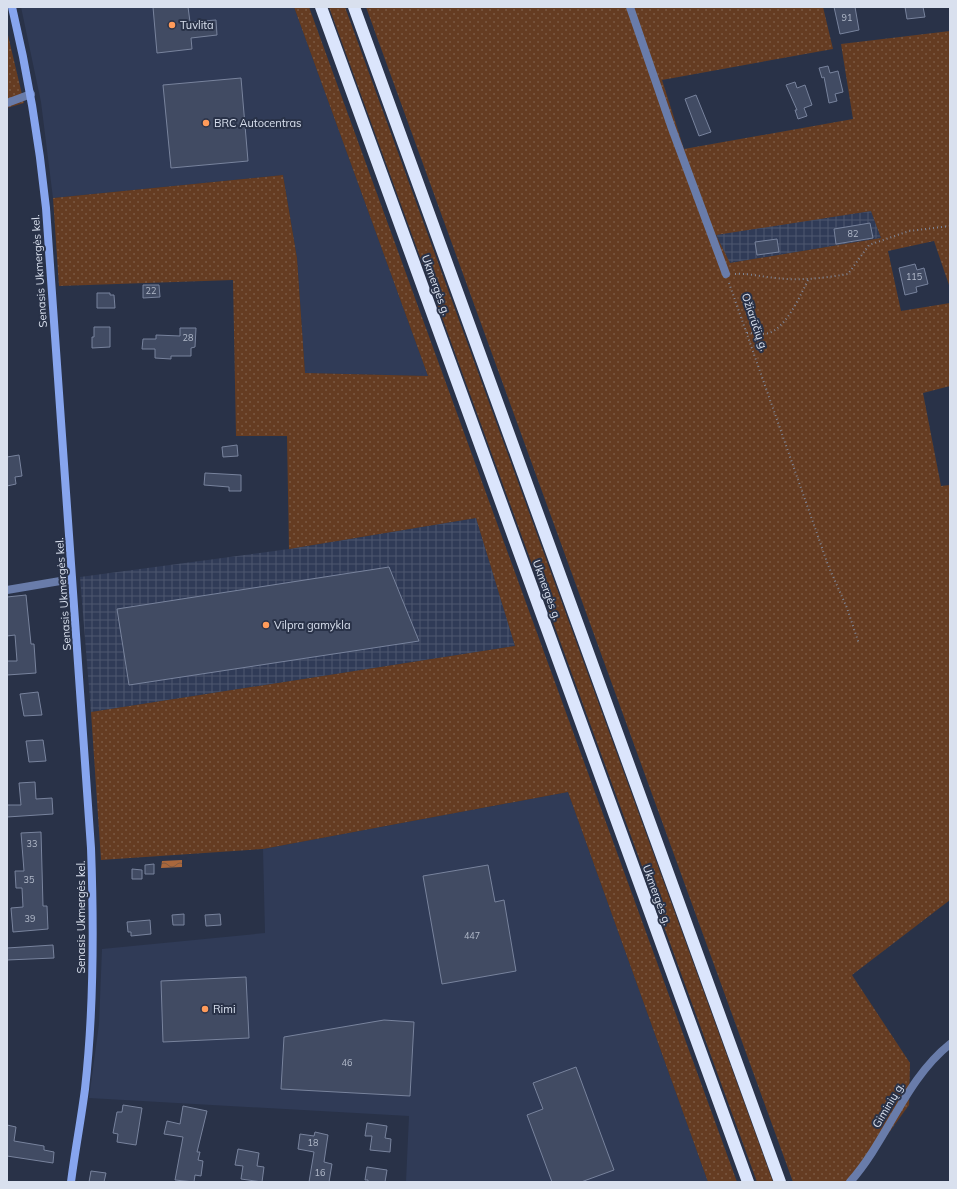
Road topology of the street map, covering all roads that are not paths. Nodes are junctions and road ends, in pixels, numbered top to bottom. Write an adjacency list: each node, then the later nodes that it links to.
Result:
1 (12, 7): 7 (main road, Senasis Ukmergės kel.)
2 (312, 7): 6 (highway)
3 (321, 7): 6 (highway, Ukmergės g.)
4 (354, 7): 15 (highway, Ukmergės g.)
5 (630, 7): 9 (street)
6 (331, 35): 14 (highway, Ukmergės g.)
7 (31, 94): 8 (street); 10 (main road, Senasis Ukmergės kel.)
8 (7, 103)
9 (726, 274)
10 (72, 579): 11 (street); 13 (main road, Senasis Ukmergės kel.)
11 (7, 590)
12 (950, 1044): 16 (street, Giminių g.)
13 (71, 1182)
14 (748, 1182)
15 (780, 1182)
16 (850, 1182)

